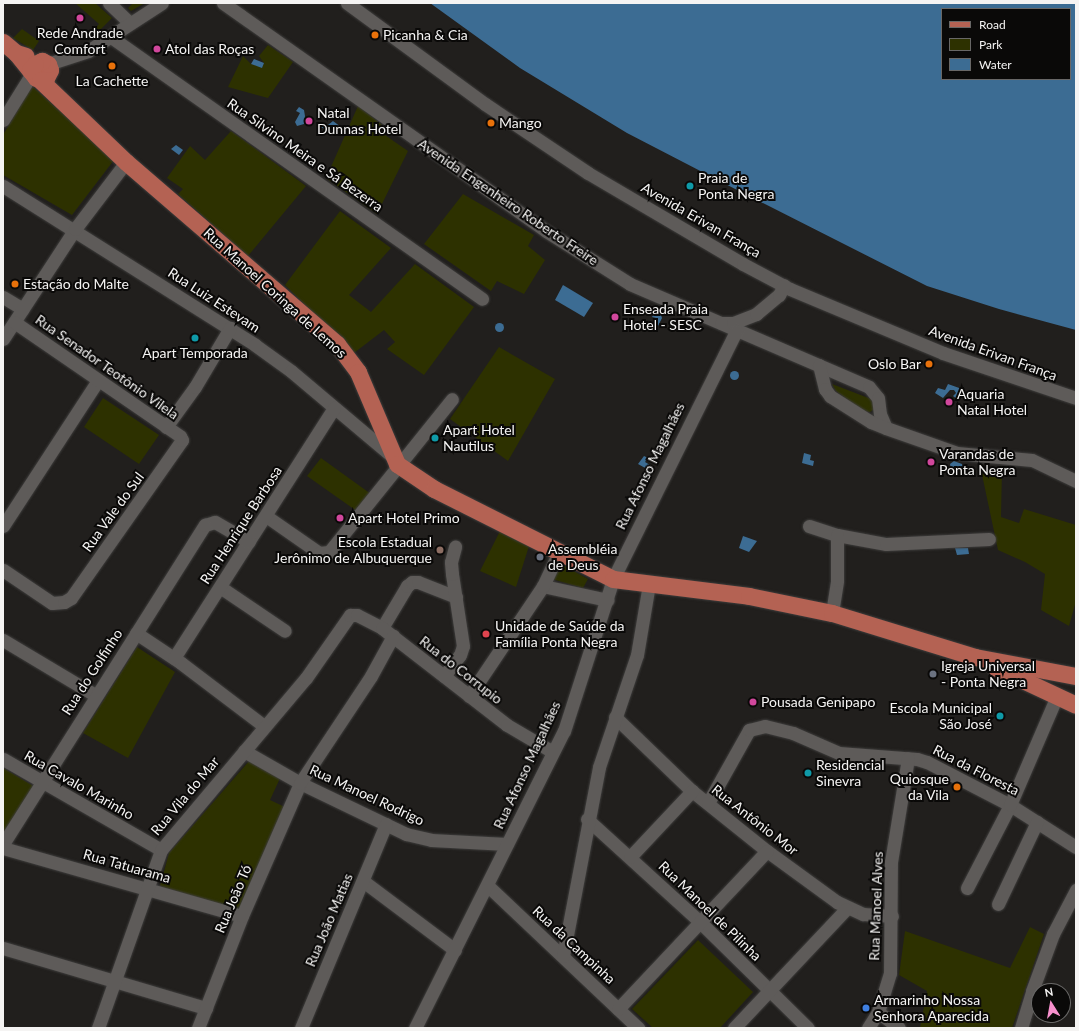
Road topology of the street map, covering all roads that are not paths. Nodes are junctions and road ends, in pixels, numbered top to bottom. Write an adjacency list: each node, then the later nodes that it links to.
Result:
1 (109, 3): 6 (street)
2 (162, 3): 6 (street)
3 (223, 3): 19 (street, Avenida Engenheiro Roberto Freire)
4 (347, 3): 14 (street, Avenida Erivan França)
5 (355, 3): 25 (street)
6 (130, 23): 7 (street)
7 (111, 37): 9 (street); 16 (street, Rua Silvino Meira e Sá Bezerra)
8 (3, 42): 9 (main road)
9 (41, 74): 10 (street); 11 (main road, Rua Manoel Coringa de Lemos)
10 (3, 120)
11 (126, 162): 13 (street); 32 (main road, Rua Manoel Coringa de Lemos)
12 (3, 186): 13 (street, Rua Luiz Estevam)
13 (75, 229): 17 (street); 20 (street, Rua Luiz Estevam)
14 (784, 285): 19 (street); 26 (street, Avenida Erivan França)
15 (3, 297): 17 (street, Rua Senador Teotônio Vilela)
16 (482, 299)
17 (23, 309): 18 (street)
18 (14, 322): 22 (street); 24 (street, Rua Senador Teotônio Vilela)
19 (719, 323): 21 (street)
20 (230, 328): 28 (street, Rua Luiz Estevam); 29 (street)
21 (736, 331): 23 (street); 34 (street, Rua Afonso Magalhães)
22 (3, 339)
23 (819, 365): 30 (street); 30 (street)
24 (98, 380): 29 (street, Rua Senador Teotônio Vilela); 37 (street)
25 (1076, 389)
26 (1076, 398)
27 (452, 399): 32 (street)
28 (334, 408): 32 (street, Rua Luiz Estevam); 36 (street, Rua Henrique Barbosa)
29 (166, 427): 31 (street, Rua Senador Teotônio Vilela)
30 (886, 428): 35 (street)
31 (181, 438): 44 (street, Rua Vale do Sul)
32 (397, 462): 36 (street); 43 (main road)
33 (650, 475): 34 (street)
34 (663, 475): 45 (street, Rua Afonso Magalhães)
35 (1076, 482)
36 (266, 516): 41 (street, Rua Henrique Barbosa)
37 (3, 526)
38 (809, 526): 39 (street)
39 (837, 535): 40 (street); 51 (street)
40 (989, 539)
41 (249, 542): 48 (street, Rua Henrique Barbosa); 55 (street, Rua do Golfinho)
42 (455, 547): 49 (street)
43 (559, 551): 45 (main road); 47 (street)
44 (3, 570)
45 (613, 579): 46 (main road); 50 (street, Rua Afonso Magalhães)
46 (648, 584): 51 (main road); 65 (street)
47 (543, 586): 50 (street); 62 (street)
48 (220, 587): 53 (street); 58 (street, Rua Henrique Barbosa)
49 (456, 597): 54 (street, Rua João Tó); 59 (street)
50 (608, 600): 68 (street, Rua Afonso Magalhães)
51 (832, 613): 57 (main road)
52 (350, 615): 54 (street, Rua do Corrupio); 66 (street, Rua Vila do Mar)
53 (285, 631)
54 (387, 632): 59 (street, Rua do Corrupio); 72 (street, Rua João Tó)
55 (136, 633): 58 (street); 61 (street, Rua do Golfinho)
56 (3, 640): 61 (street)
57 (975, 657): 60 (main road); 63 (main road)
58 (174, 658): 66 (street)
59 (444, 676): 62 (street, Rua do Corrupio)
60 (1076, 676)
61 (95, 696): 71 (street, Rua do Golfinho)
62 (469, 696): 68 (street, Rua do Corrupio)
63 (1057, 696): 64 (main road); 75 (street)
64 (1076, 705)
65 (615, 717): 73 (street, Rua Antônio Mor); 76 (street)
66 (264, 726): 67 (street, Rua Vila do Mar)
67 (244, 751): 72 (street, Rua Manoel Rodrigo); 83 (street, Rua Vila do Mar)
68 (553, 752): 80 (street, Rua Afonso Magalhães)
69 (908, 758): 74 (street, Rua da Floresta); 75 (street, Rua da Floresta); 94 (street, Rua Manoel Alves)
70 (3, 759): 71 (street, Rua Cavalo Marinho)
71 (41, 782): 79 (street, Rua do Golfinho); 83 (street, Rua Cavalo Marinho)
72 (300, 782): 78 (street, Rua Manoel Rodrigo); 93 (street, Rua João Tó)
73 (692, 791): 74 (street, Rua Antônio Mor); 85 (street)
74 (708, 803): 84 (street, Rua Antônio Mor)
75 (1010, 805): 77 (street, Rua da Floresta); 89 (street)
76 (587, 819): 85 (street, Rua Manoel de Pilinha); 98 (street)
77 (1037, 822): 81 (street, Rua da Floresta); 91 (street)
78 (386, 824): 80 (street, Rua Manoel Rodrigo); 86 (street, Rua João Matias)
79 (3, 844)
80 (507, 844): 87 (street, Rua Afonso Magalhães)
81 (1076, 847)
82 (3, 848): 88 (street, Rua Tatuarama)
83 (160, 850): 88 (street, Rua Vila do Mar)
84 (767, 851): 92 (street, Rua Antônio Mor); 95 (street)
85 (630, 857): 95 (street, Rua Manoel de Pilinha)
86 (363, 881): 97 (street); 106 (street, Rua João Matias)
87 (488, 886): 97 (street, Rua Afonso Magalhães); 98 (street, Rua da Campinha)
88 (148, 888): 93 (street, Rua Tatuarama); 99 (street, Rua Vila do Mar)
89 (967, 888)
90 (1076, 890): 113 (street)
91 (998, 904)
92 (846, 908): 94 (street, Rua Antônio Mor); 100 (street)
93 (242, 916): 101 (street, Rua João Tó)
94 (892, 916): 103 (street, Rua Manoel Alves)
95 (700, 922): 100 (street, Rua Manoel de Pilinha); 102 (street)
96 (3, 948): 99 (street)
97 (456, 950): 107 (street, Rua Afonso Magalhães)
98 (563, 956): 102 (street, Rua da Campinha)
99 (114, 981): 101 (street); 104 (street, Rua Vila do Mar)
100 (769, 990): 109 (street); 110 (street, Rua Manoel de Pilinha)
101 (206, 1008): 105 (street, Rua João Tó)
102 (618, 1009): 108 (street, Rua da Campinha)
103 (878, 1012): 111 (street, Rua Manoel Alves); 112 (street)
104 (98, 1028)
105 (198, 1028)
106 (301, 1028)
107 (415, 1028)
108 (638, 1028)
109 (734, 1028)
110 (808, 1028)
111 (868, 1028)
112 (899, 1028)
113 (1021, 1028)

